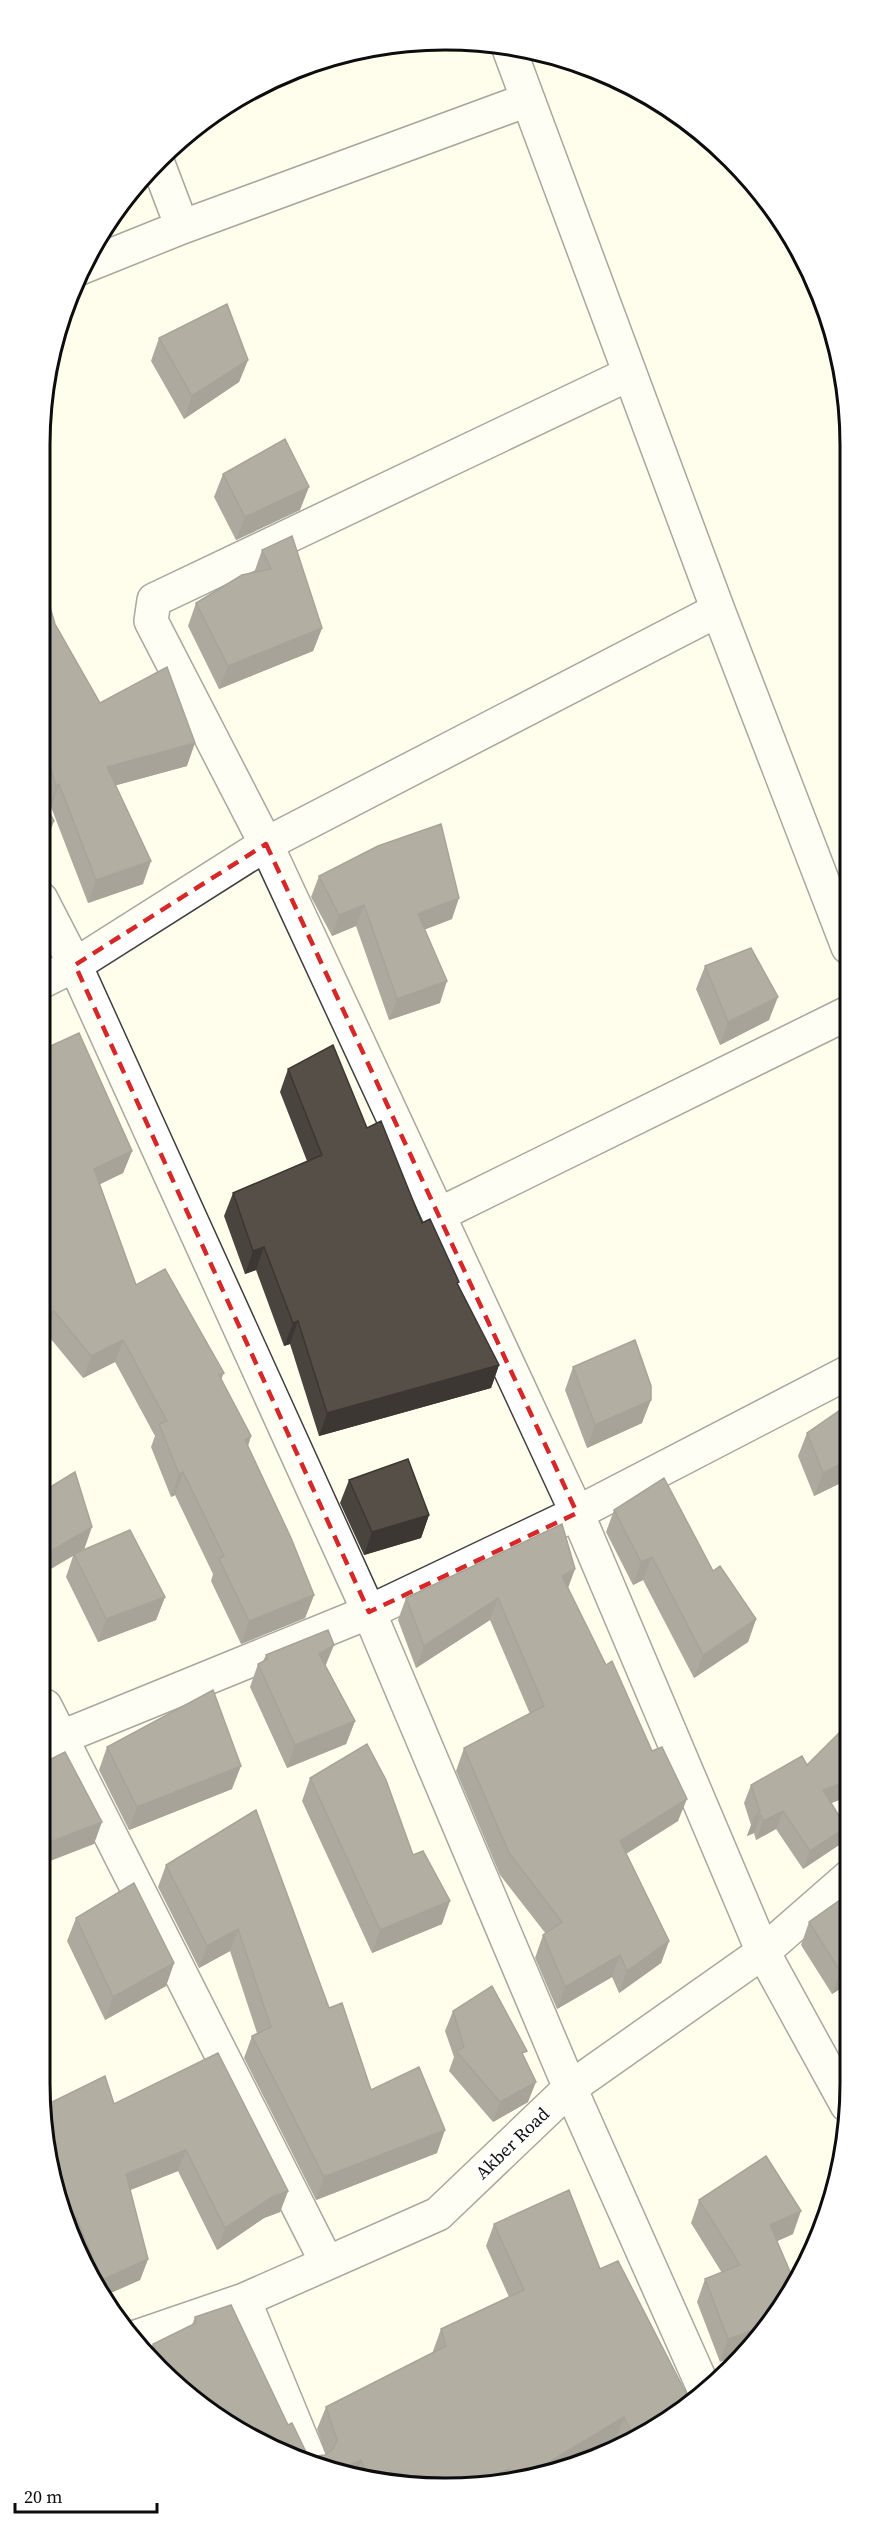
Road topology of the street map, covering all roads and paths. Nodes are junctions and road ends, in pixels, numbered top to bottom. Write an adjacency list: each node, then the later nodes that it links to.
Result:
1 (511, 55): 2 (street)
2 (528, 100): 4 (street); 6 (street)
3 (160, 170): 4 (street)
4 (182, 227): 5 (street)
5 (94, 262)
6 (629, 375): 7 (street); 8 (street)
7 (718, 610): 8 (street); 10 (street)
8 (266, 844): 11 (street); 14 (street)
9 (50, 916): 11 (street)
10 (840, 926)
11 (75, 965): 12 (street); 17 (street)
12 (50, 978)
13 (840, 1017): 14 (street)
14 (440, 1214): 16 (street)
15 (840, 1377): 16 (street)
16 (577, 1513): 17 (street); 20 (street)
17 (369, 1612): 18 (street); 21 (street)
18 (53, 1741): 23 (street)
19 (840, 1885): 20 (street, Akber Road)
20 (763, 1952): 21 (street, Akber Road); 22 (street)
21 (570, 2088): 23 (street, Akber Road); 26 (street)
22 (840, 2092)
23 (327, 2263): 24 (street, Akber Road)
24 (244, 2300): 25 (street, Akber Road); 27 (street)
25 (141, 2335)
26 (701, 2382)
27 (307, 2453)

